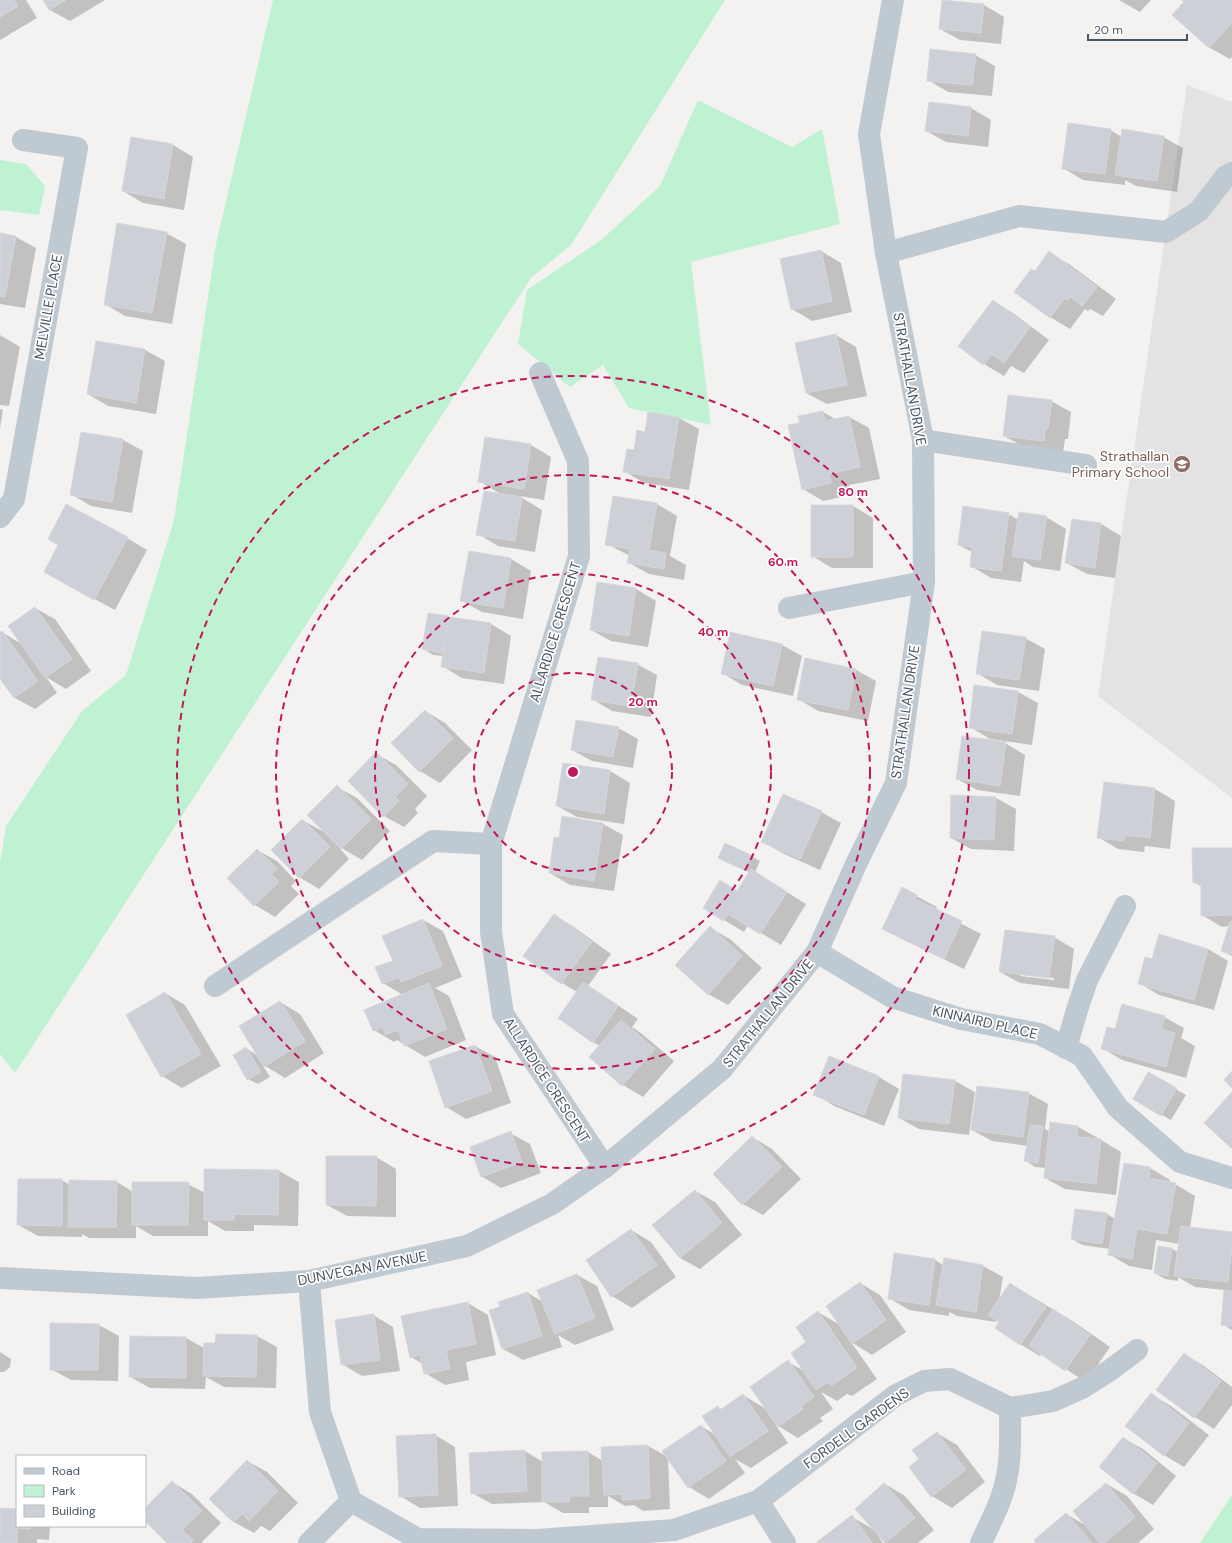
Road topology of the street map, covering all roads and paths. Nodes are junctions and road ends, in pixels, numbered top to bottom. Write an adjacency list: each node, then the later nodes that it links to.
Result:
1 (893, 0): 4 (street, STRATHALLAN DRIVE)
2 (23, 140): 8 (street, MELVILLE PLACE)
3 (1232, 173): 4 (street)
4 (886, 253): 6 (street, STRATHALLAN DRIVE)
5 (540, 373): 11 (street, ALLARDICE CRESCENT)
6 (923, 440): 7 (street); 9 (street, STRATHALLAN DRIVE)
7 (1086, 465)
8 (0, 517)
9 (924, 582): 10 (street); 13 (street, STRATHALLAN DRIVE)
10 (789, 608)
11 (491, 844): 14 (street); 16 (street, ALLARDICE CRESCENT)
12 (1124, 906): 15 (street)
13 (817, 952): 15 (street, KINNAIRD PLACE); 16 (street, STRATHALLAN DRIVE)
14 (215, 986)
15 (1066, 1048): 17 (street, KINNAIRD PLACE)
16 (606, 1167): 19 (street, DUNVEGAN AVENUE)
17 (1232, 1178)
18 (0, 1278): 19 (street, DUNVEGAN AVENUE)
19 (309, 1281): 22 (street)
20 (1137, 1350): 21 (street)
21 (1010, 1408): 23 (street, FORDELL GARDENS); 27 (street)
22 (351, 1501): 24 (street, FORDELL GARDENS); 25 (street)
23 (758, 1501): 24 (street, FORDELL GARDENS); 26 (street)
24 (537, 1542)
25 (309, 1543)
26 (785, 1543)
27 (981, 1543)

